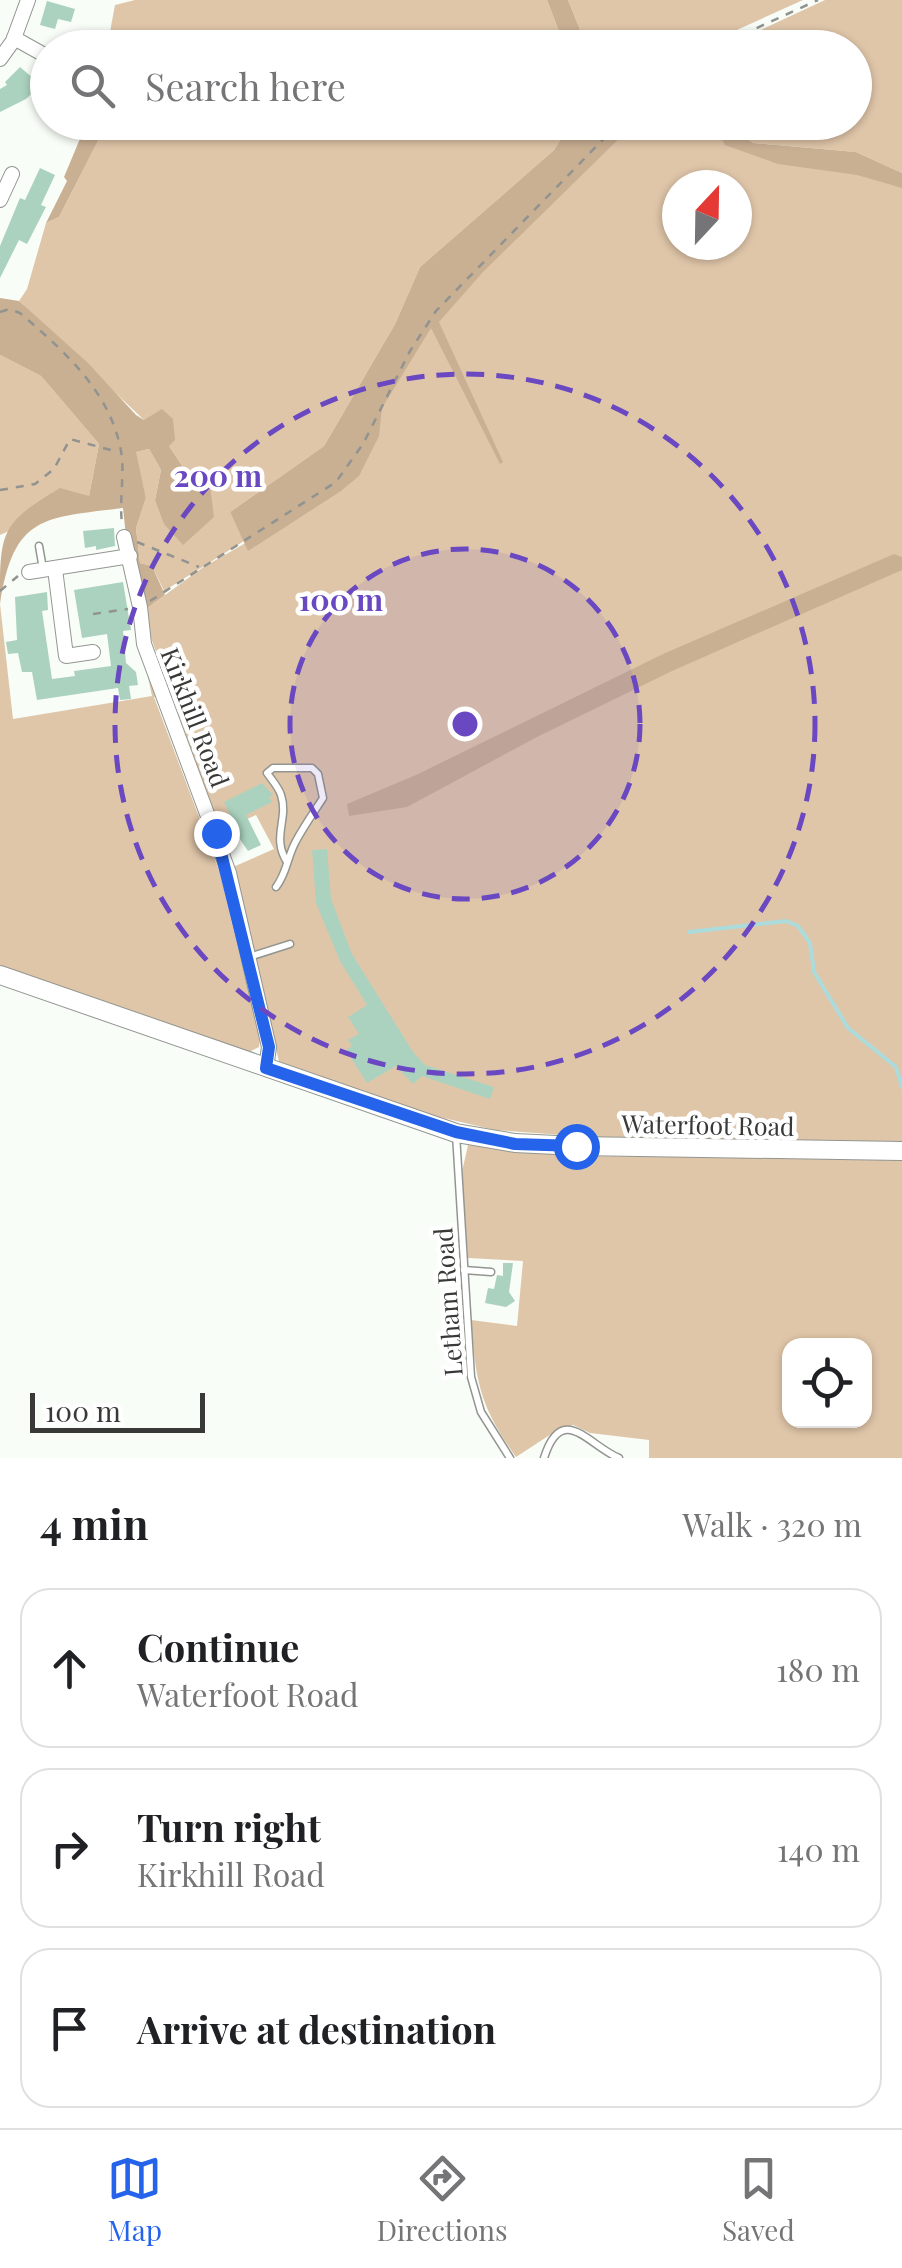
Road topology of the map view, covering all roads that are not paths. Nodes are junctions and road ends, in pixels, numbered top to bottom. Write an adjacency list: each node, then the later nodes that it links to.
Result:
1 (28, 0): 2 (street)
2 (14, 38): 3 (street); 4 (street)
3 (30, 47)
4 (0, 59)
5 (12, 174): 6 (street)
6 (0, 197)
7 (124, 537): 9 (street, Kirkhill Road)
8 (39, 546): 10 (lane)
9 (130, 556): 10 (street); 15 (street, Kirkhill Road)
10 (42, 570): 11 (street)
11 (93, 652)
12 (287, 862): 12 (lane); 13 (lane)
13 (276, 887)
14 (290, 944): 15 (lane)
15 (248, 957): 17 (street, Kirkhill Road)
16 (0, 975): 17 (street, Waterfoot Road)
17 (266, 1068): 18 (street, Waterfoot Road)
18 (456, 1132): 19 (street, Waterfoot Road); 20 (lane, Letham Road)
19 (902, 1152)
20 (464, 1270): 21 (lane); 22 (lane, Letham Road)
21 (491, 1272)
22 (510, 1458)
23 (544, 1458): 24 (lane)
24 (619, 1458)

